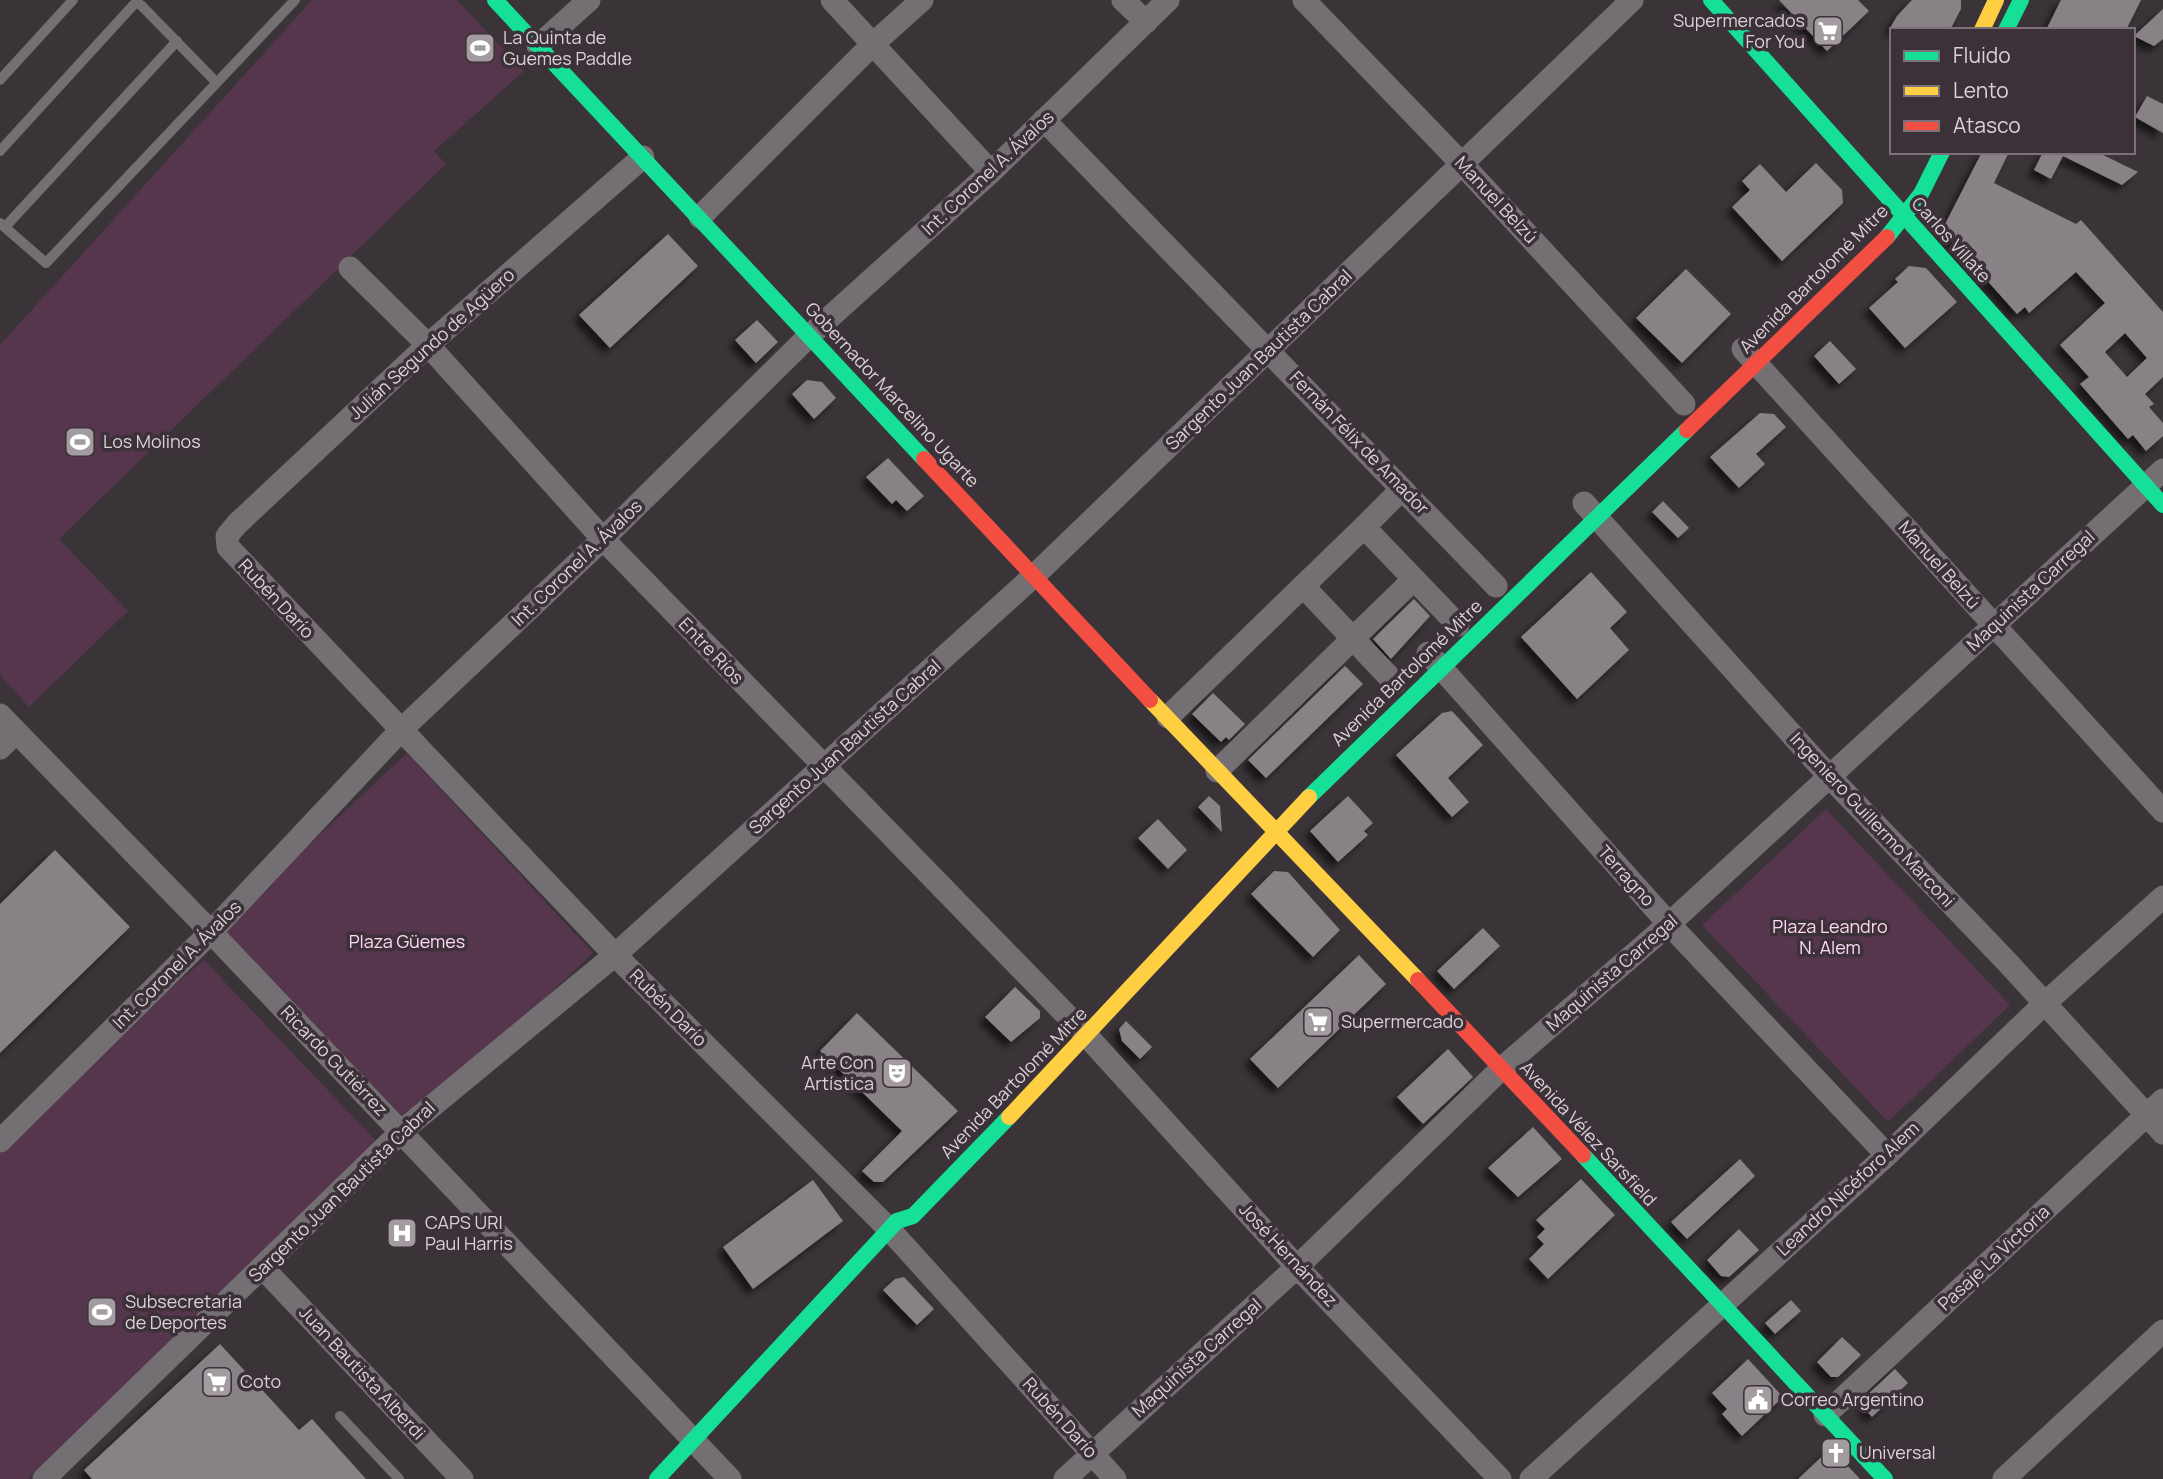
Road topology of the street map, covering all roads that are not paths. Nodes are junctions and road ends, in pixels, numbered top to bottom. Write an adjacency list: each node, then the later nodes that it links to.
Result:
1 (73, 0): 19 (lane)
2 (137, 0): 16 (lane); 22 (lane)
3 (295, 0): 20 (lane)
4 (495, 0): 18 (main road, Gobernador Marcelino Ugarte)
5 (589, 0): 18 (street)
6 (832, 0): 17 (street)
7 (922, 0): 17 (street)
8 (1123, 0): 14 (street)
9 (1168, 0): 14 (street, Int. Coronel A. Ávalos)
10 (1304, 0): 25 (street, Manuel Belzú)
11 (1632, 0): 25 (street, Sargento Juan Bautista Cabral)
12 (1711, 0): 27 (main road, Carlos Villate)
13 (2009, 8): 15 (main road)
14 (1146, 22): 21 (street, Int. Coronel A. Ávalos)
15 (1984, 28)
16 (177, 41): 20 (lane); 29 (lane)
17 (873, 44): 26 (street); 28 (street)
18 (538, 46): 24 (main road, Gobernador Marcelino Ugarte)
19 (0, 80)
20 (216, 82): 29 (lane)
21 (1044, 120): 26 (street, Int. Coronel A. Ávalos); 33 (street, Fernán Félix de Amador)
22 (0, 151)
23 (1941, 154): 27 (main road, Avenida Bartolomé Mitre)
24 (643, 157): 28 (main road, Gobernador Marcelino Ugarte); 32 (street, Julián Segundo de Agüero)
25 (1462, 164): 33 (street, Sargento Juan Bautista Cabral); 35 (street, Manuel Belzú)
26 (991, 172): 31 (street, Int. Coronel A. Ávalos)
27 (1905, 216): 34 (main road, Avenida Bartolomé Mitre); 37 (main road, Carlos Villate)
28 (700, 217): 31 (main road, Gobernador Marcelino Ugarte)
29 (2, 225)
30 (350, 268): 32 (street, Entre Ríos)
31 (809, 336): 43 (street, Int. Coronel A. Ávalos); 44 (main road, Gobernador Marcelino Ugarte)
32 (428, 345): 42 (street, Julián Segundo de Agüero); 43 (street, Entre Ríos)
33 (1270, 350): 38 (street, Fernán Félix de Amador); 44 (street, Sargento Juan Bautista Cabral)
34 (1746, 353): 40 (main road, Avenida Bartolomé Mitre); 48 (street, Manuel Belzú)
35 (1684, 404)
36 (2163, 470): 37 (street, Maquinista Carregal)
37 (2145, 486): 39 (main road, Carlos Villate); 48 (street, Maquinista Carregal)
38 (1402, 489): 41 (street); 47 (street, Fernán Félix de Amador)
39 (2163, 505)
40 (1587, 507): 50 (main road, Avenida Bartolomé Mitre); 57 (street, Ingeniero Guillermo Marconi)
41 (1364, 527): 45 (street); 46 (street)
42 (227, 536): 53 (street, Rubén Darío)
43 (603, 539): 53 (street, Int. Coronel A. Ávalos); 55 (street, Entre Ríos)
44 (1036, 574): 52 (main road, Gobernador Marcelino Ugarte); 55 (street, Sargento Juan Bautista Cabral)
45 (1414, 579): 49 (street); 50 (street)
46 (1303, 586): 49 (street); 52 (street)
47 (1496, 586)
48 (1994, 626): 57 (street, Maquinista Carregal); 58 (street, Manuel Belzú)
49 (1353, 638): 50 (street); 56 (street)
50 (1429, 654): 60 (main road, Avenida Bartolomé Mitre); 62 (street, Terragno)
51 (0, 715): 54 (street, Ricardo Gutiérrez)
52 (1168, 717): 56 (main road, Gobernador Marcelino Ugarte)
53 (401, 730): 63 (street, Int. Coronel A. Ávalos); 64 (street, Rubén Darío)
54 (8, 740): 63 (street, Ricardo Gutiérrez)
55 (822, 766): 64 (street, Sargento Juan Bautista Cabral); 66 (street, Entre Ríos)
56 (1217, 771): 59 (main road, Gobernador Marcelino Ugarte)
57 (1829, 776): 62 (street, Maquinista Carregal); 65 (street, Ingeniero Guillermo Marconi)
58 (2163, 811)
59 (1261, 818): 60 (main road, Avenida Vélez Sarsfield)
60 (1276, 833): 66 (main road, Avenida Bartolomé Mitre); 67 (main road, Avenida Vélez Sarsfield)
61 (2163, 897): 65 (street, Leandro Nicéforo Alem)
62 (1669, 924): 67 (street, Maquinista Carregal); 72 (street, Terragno)
63 (211, 932): 69 (street, Ricardo Gutiérrez); 71 (street, Int. Coronel A. Ávalos)
64 (615, 955): 69 (street, Sargento Juan Bautista Cabral); 74 (street, Rubén Darío)
65 (2044, 1004): 68 (street, Ingeniero Guillermo Marconi); 72 (street, Leandro Nicéforo Alem)
66 (1078, 1024): 74 (main road, Avenida Bartolomé Mitre); 75 (street, José Hernández)
67 (1501, 1069): 75 (street, Maquinista Carregal); 77 (main road, Avenida Vélez Sarsfield)
68 (2155, 1108): 70 (street, Ingeniero Guillermo Marconi); 79 (street, Pasaje La Victoria)
69 (402, 1131): 76 (street, Sargento Juan Bautista Cabral); 81 (street, Ricardo Gutiérrez)
70 (2163, 1133)
71 (0, 1141)
72 (1887, 1155): 77 (street, Leandro Nicéforo Alem)
73 (900, 1203): 74 (main road)
74 (893, 1225): 81 (main road, Avenida Bartolomé Mitre); 82 (street, Rubén Darío)
75 (1297, 1266): 82 (street, Maquinista Carregal); 90 (street, José Hernández)
76 (263, 1268): 83 (street, Sargento Juan Bautista Cabral); 85 (street, Juan Bautista Alberdi)
77 (1722, 1306): 79 (main road, Avenida Vélez Sarsfield); 91 (street, Leandro Nicéforo Alem)
78 (2163, 1331): 93 (street)
79 (1825, 1415): 92 (main road, Avenida Vélez Sarsfield)
80 (340, 1416): 84 (lane)
81 (694, 1439): 86 (main road, Avenida Bartolomé Mitre); 87 (street, Ricardo Gutiérrez)
82 (1092, 1453): 88 (street, Maquinista Carregal); 89 (street, Rubén Darío)
83 (44, 1479)
84 (399, 1479)
85 (462, 1479)
86 (657, 1479)
87 (730, 1479)
88 (1065, 1479)
89 (1115, 1479)
90 (1500, 1479)
91 (1531, 1479)
92 (1885, 1479)
93 (2004, 1479)

